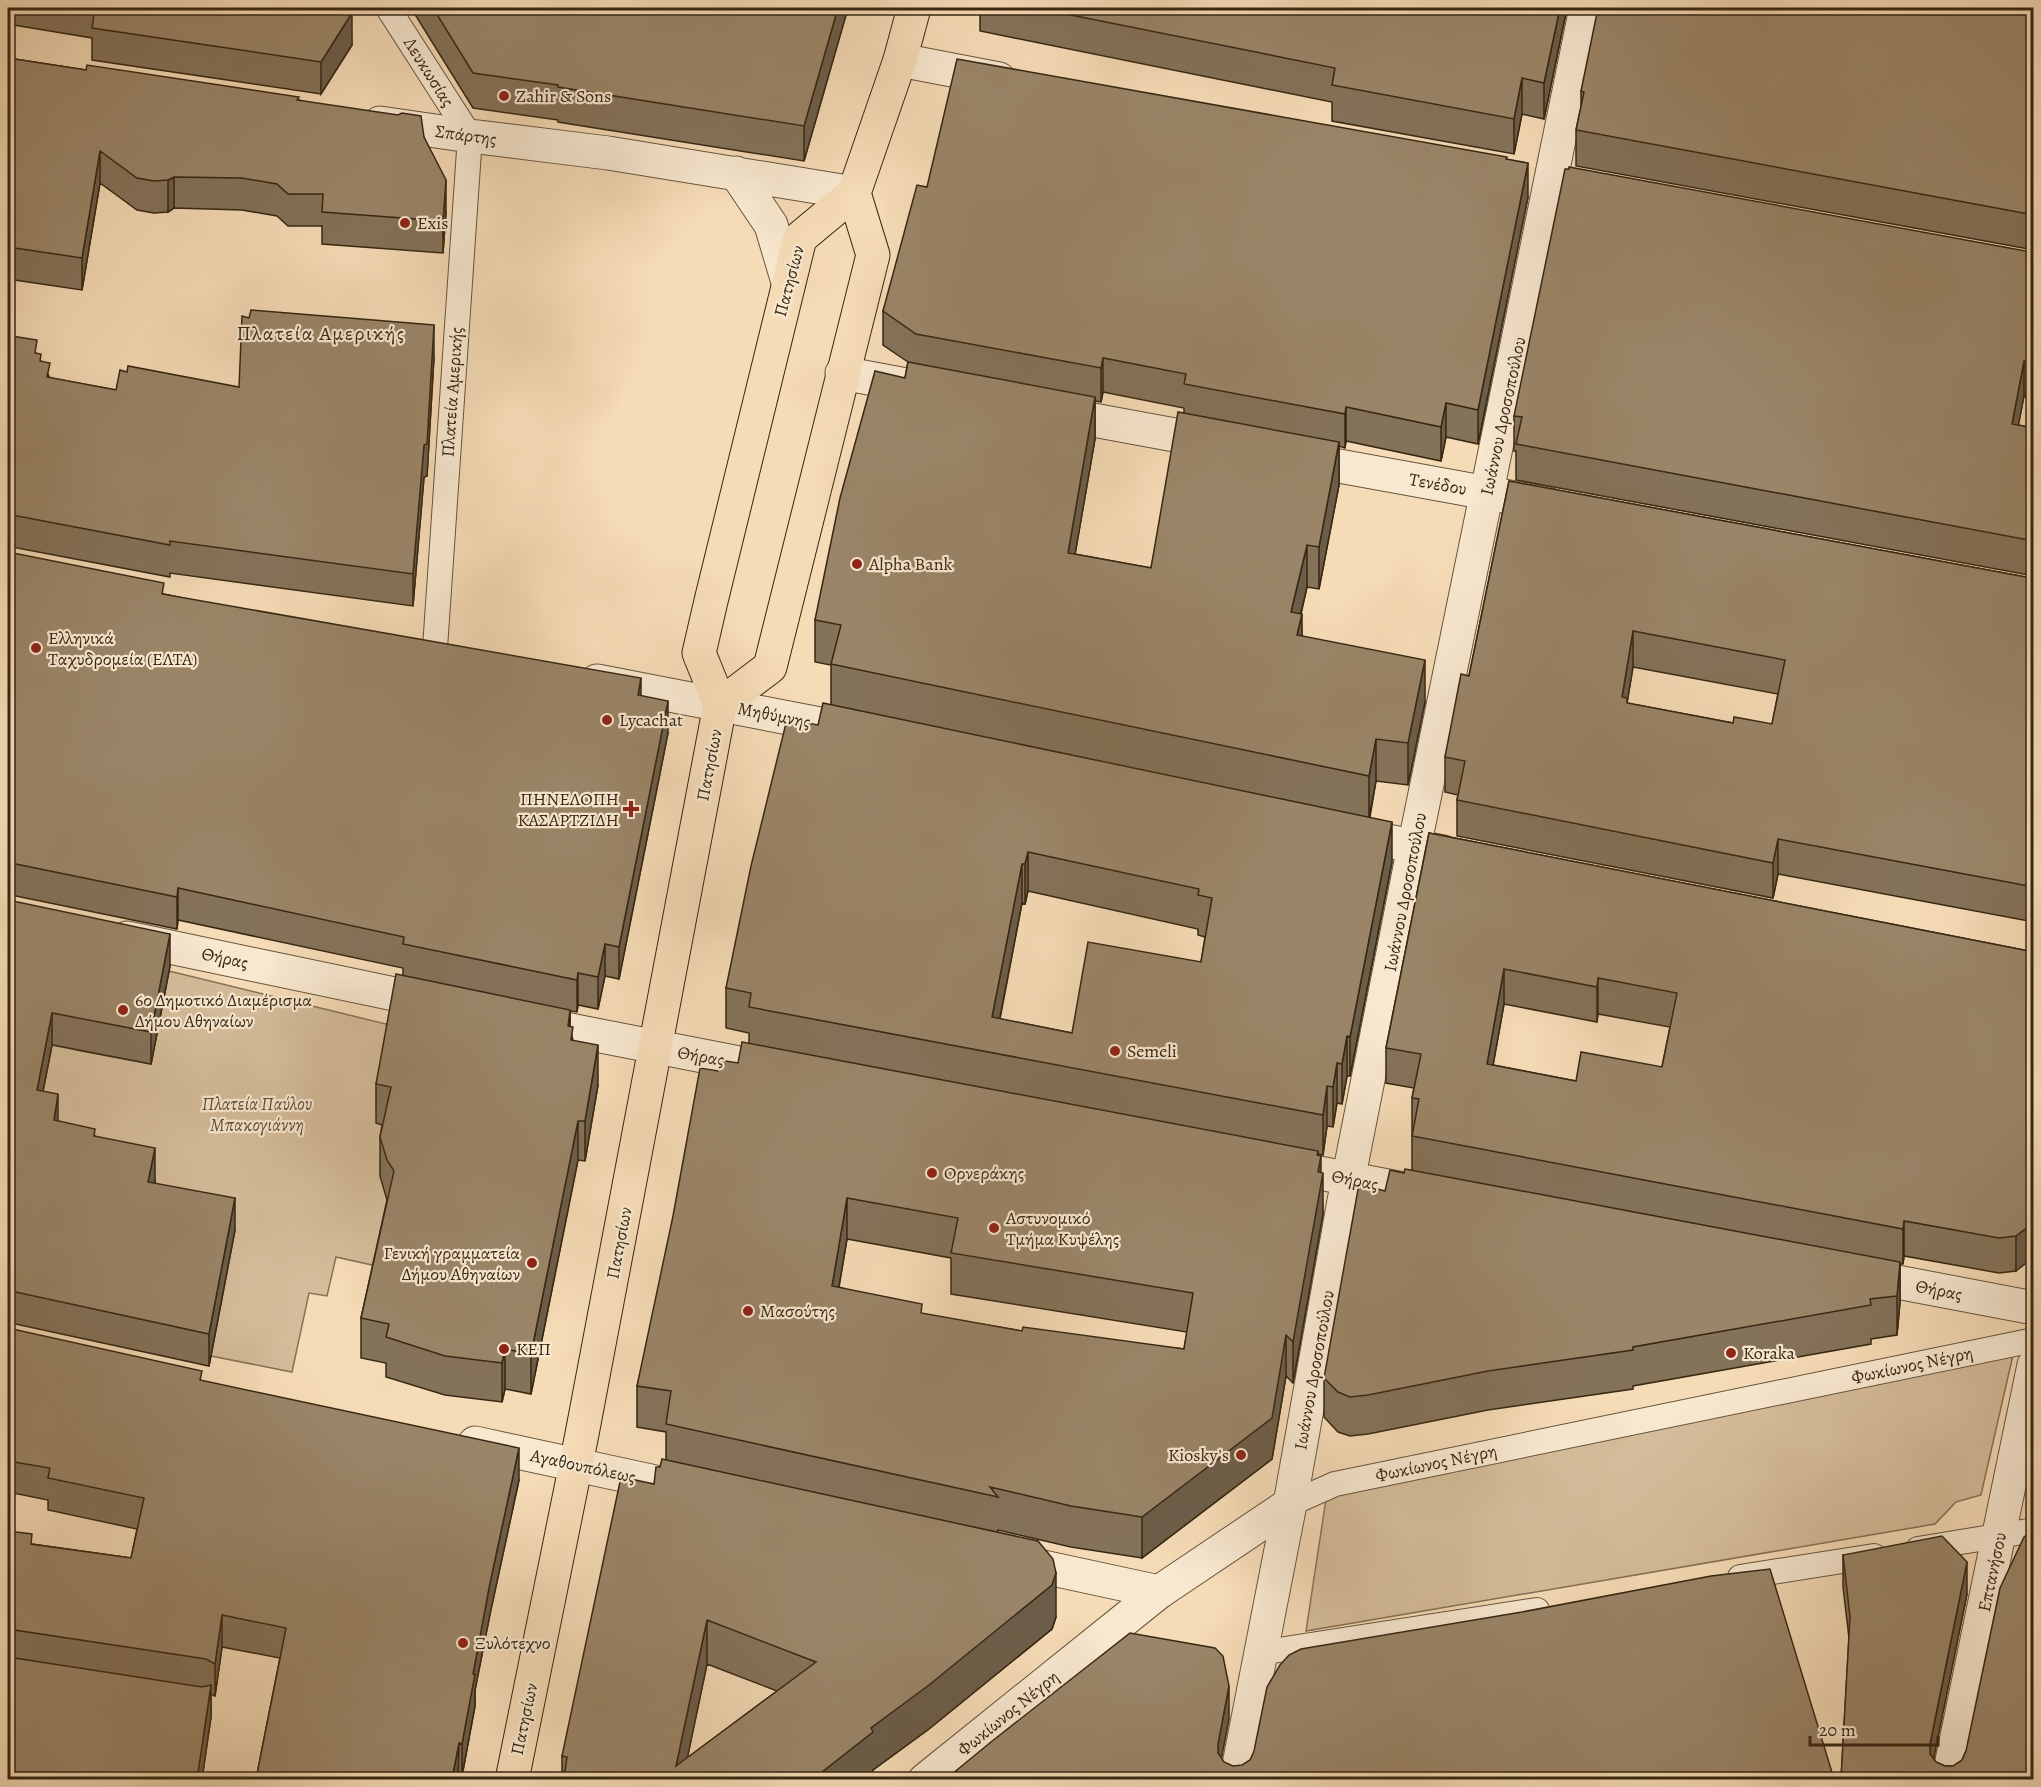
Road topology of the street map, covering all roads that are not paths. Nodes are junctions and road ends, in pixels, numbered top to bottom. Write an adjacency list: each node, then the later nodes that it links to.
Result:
1 (388, 8): 7 (street, Λευκωσίας)
2 (914, 8): 4 (main road)
3 (1586, 8): 10 (street, Ιωάννου Δροσοπούλου)
4 (900, 60): 5 (street); 11 (main road)
5 (1025, 84)
6 (351, 118): 7 (street, Σπάρτης)
7 (470, 136): 8 (street, Σπάρτης); 19 (street, Πλατεία Αμερικής)
8 (736, 173): 11 (street, Σπάρτης); 12 (street)
9 (1516, 174): 10 (street)
10 (1565, 183): 16 (street, Ιωάννου Δροσοπούλου)
11 (854, 193): 12 (main road, Πατησίων); 13 (main road, Πατησίων)
12 (788, 282): 22 (main road, Πατησίων)
13 (842, 373): 14 (street); 22 (main road, Πατησίων)
14 (950, 393)
15 (1021, 406): 16 (street, Τενέδου)
16 (1487, 493): 17 (street, Τενέδου); 25 (street, Ιωάννου Δροσοπούλου)
17 (1580, 510)
18 (400, 642): 19 (street)
19 (435, 648): 20 (street)
20 (469, 655)
21 (570, 675): 22 (street, Μηθύμνης)
22 (720, 705): 23 (street, Μηθύμνης); 30 (main road, Πατησίων)
23 (892, 739)
24 (1318, 827): 25 (street)
25 (1415, 846): 26 (street); 33 (street, Ιωάννου Δροσοπούλου)
26 (1475, 858)
27 (101, 933): 28 (street, Θήρας)
28 (463, 1008)
29 (498, 1015): 30 (street, Θήρας)
30 (656, 1048): 31 (street, Θήρας); 40 (main road, Πατησίων)
31 (799, 1075)
32 (1251, 1160): 33 (street, Θήρας)
33 (1348, 1179): 34 (street, Θήρας); 42 (street, Ιωάννου Δροσοπούλου)
34 (1457, 1199)
35 (1831, 1270): 36 (street, Θήρας)
36 (2034, 1308)
37 (2034, 1340): 42 (street, Φωκίωνος Νέγρη)
38 (2034, 1365): 44 (street, Επτανήσου)
39 (448, 1437): 40 (street, Αγαθουπόλεως)
40 (576, 1465): 41 (street, Αγαθουπόλεως); 50 (main road, Πατησίων)
41 (727, 1498)
42 (1290, 1504): 47 (street, Φωκίωνος Νέγρη); 49 (street, Ιωάννου Δροσοπούλου)
43 (2034, 1530): 44 (street)
44 (1999, 1536): 46 (street); 53 (street, Επτανήσου)
45 (984, 1554): 47 (street)
46 (1721, 1580)
47 (1159, 1592): 51 (street, Φωκίωνος Νέγρη)
48 (1556, 1606): 49 (street)
49 (1260, 1653): 52 (street, Ιωάννου Δροσοπούλου)
50 (512, 1779)
51 (925, 1779)
52 (1236, 1779)
53 (1948, 1779)

